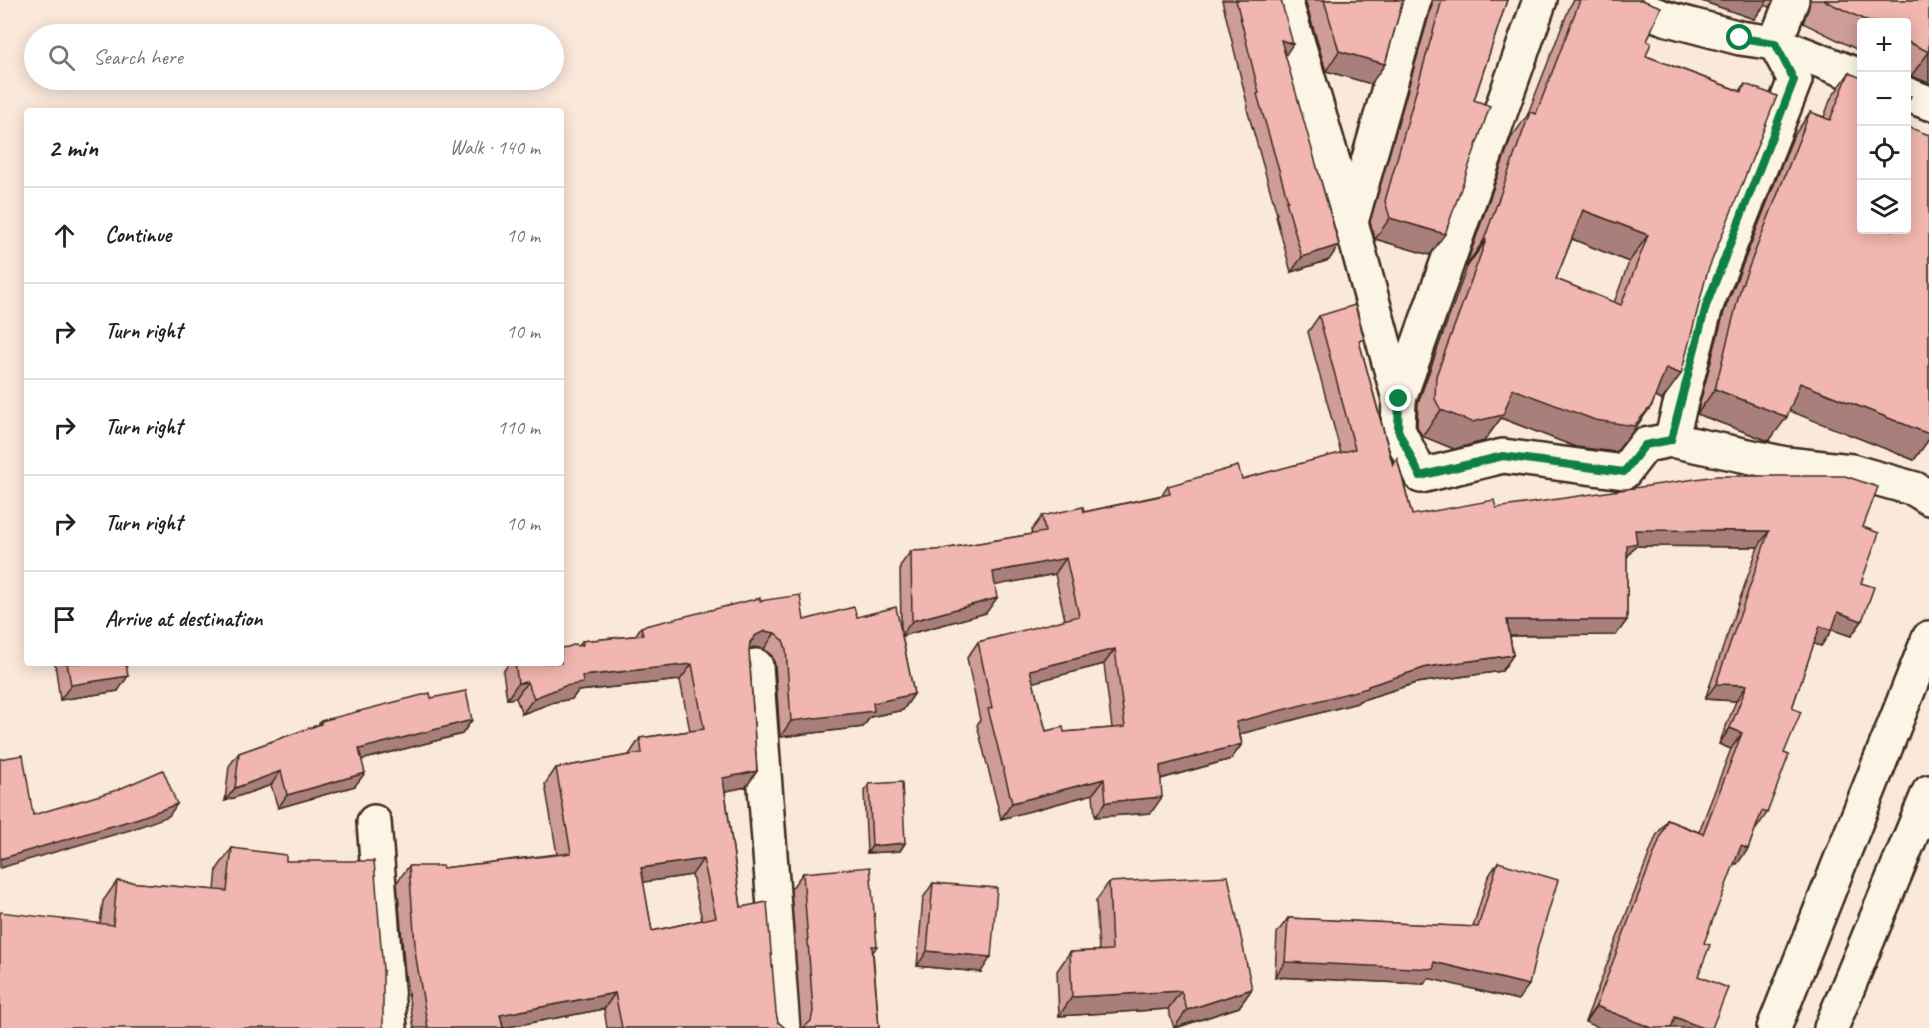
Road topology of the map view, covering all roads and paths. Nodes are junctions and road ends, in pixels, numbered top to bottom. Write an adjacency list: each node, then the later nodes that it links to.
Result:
1 (1286, 0): 10 (street)
2 (1414, 0): 10 (street)
3 (1540, 0): 11 (street)
4 (1614, 0): 6 (street)
5 (1792, 0): 6 (street)
6 (1775, 43): 7 (street); 12 (street)
7 (1857, 75)
8 (1911, 96): 9 (street)
9 (1929, 103)
10 (1351, 222): 11 (street)
11 (1399, 399): 12 (street)
12 (1671, 440): 13 (street)
13 (1929, 498)
14 (1929, 638): 20 (street)
15 (756, 666): 19 (street)
16 (1929, 792): 21 (street)
17 (374, 822): 18 (street)
18 (390, 1028)
19 (783, 1028)
20 (1774, 1028)
21 (1831, 1028)

